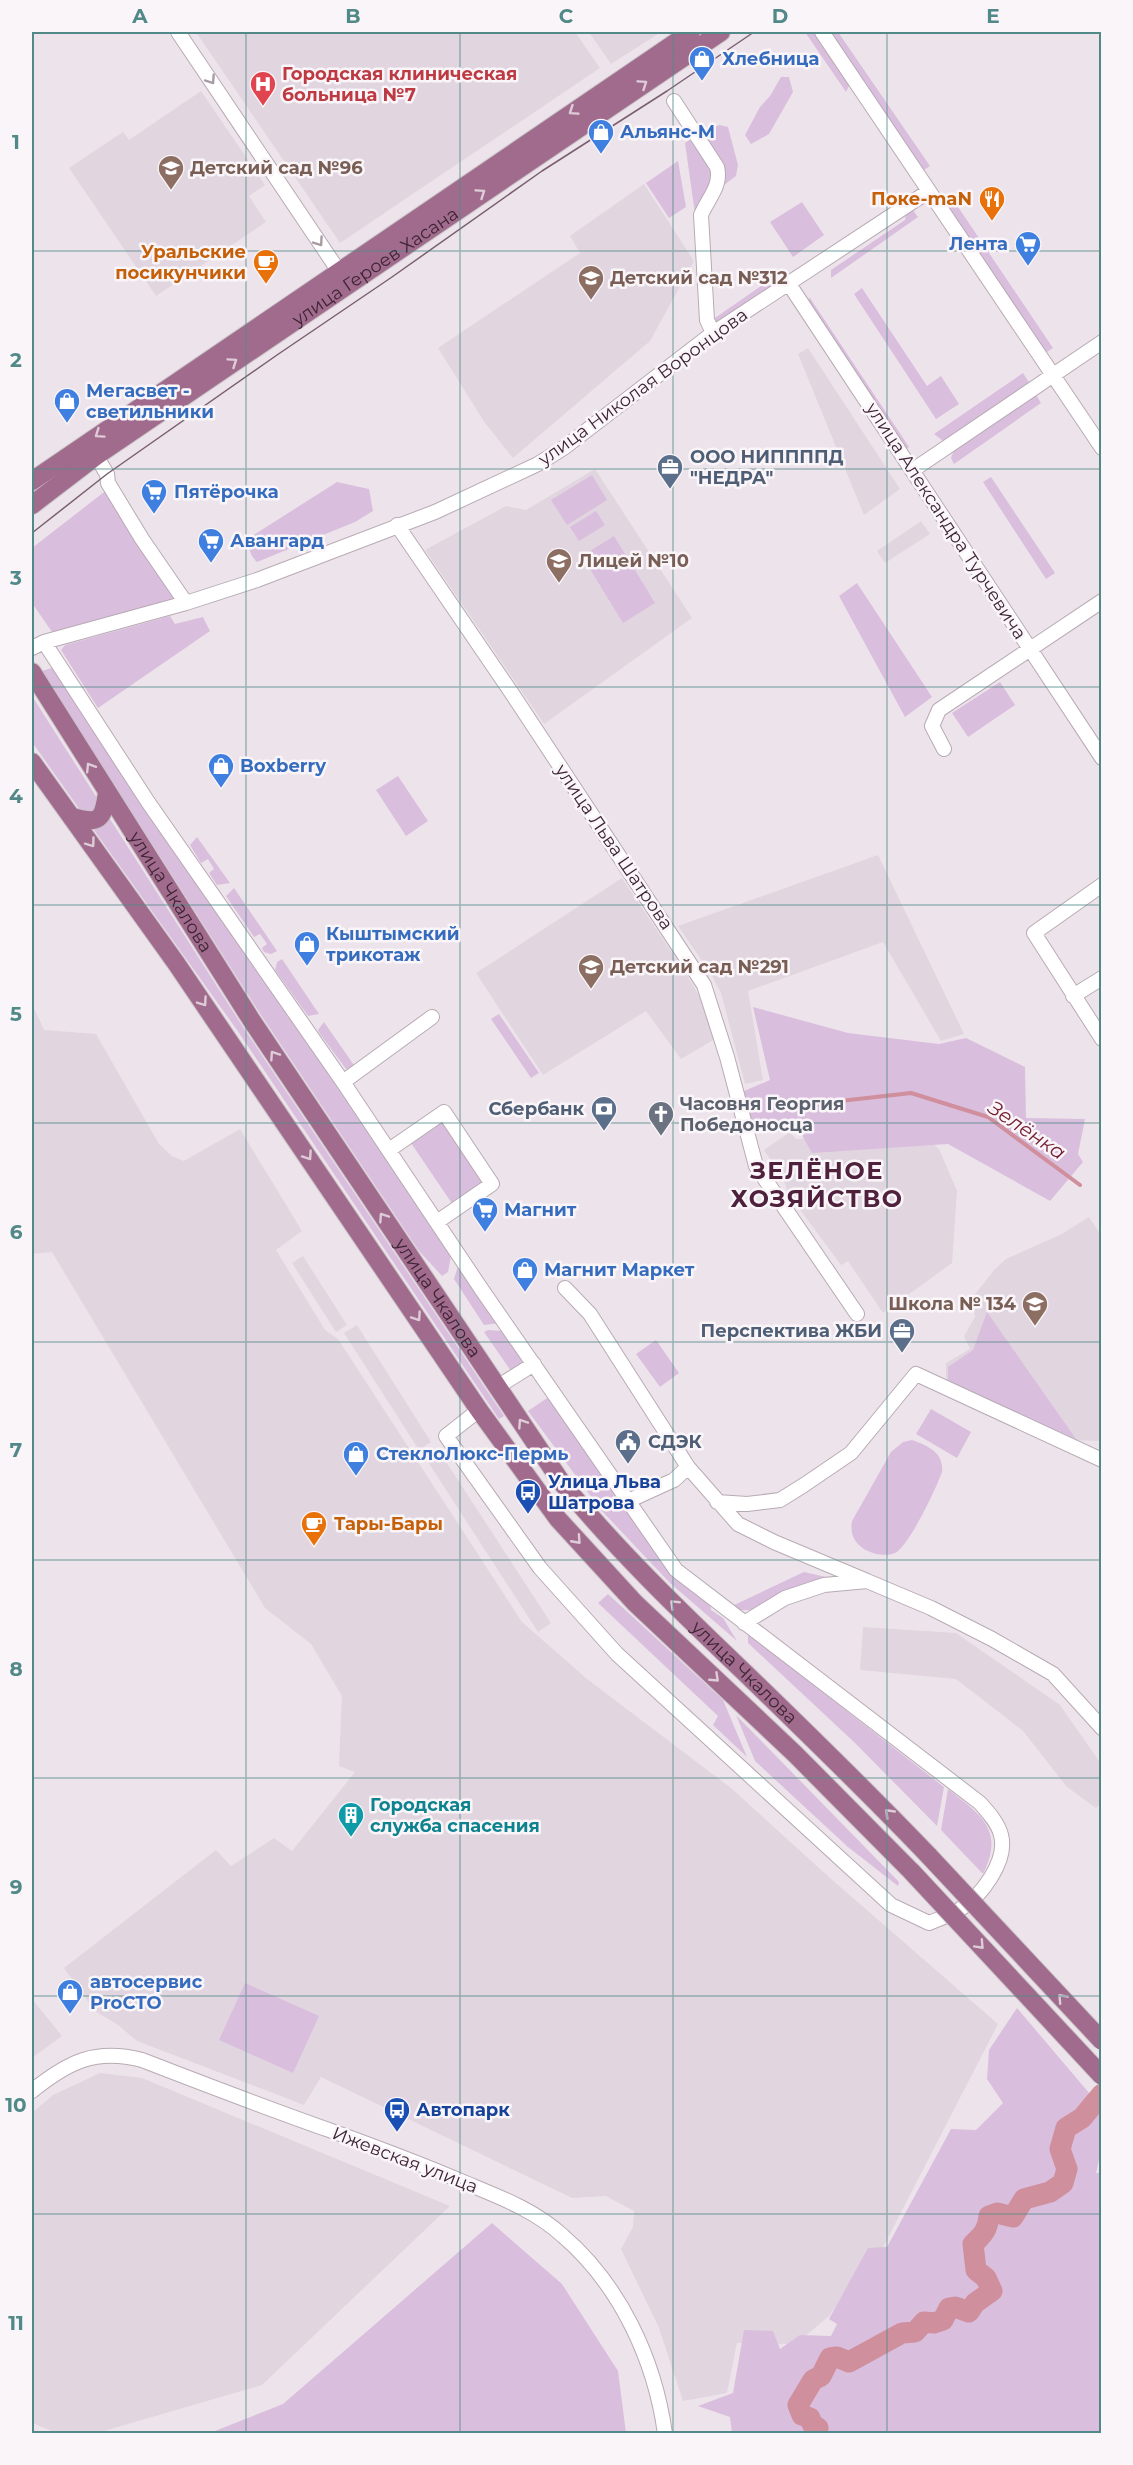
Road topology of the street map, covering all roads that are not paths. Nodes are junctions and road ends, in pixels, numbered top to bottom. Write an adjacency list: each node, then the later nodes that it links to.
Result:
1 (178, 32): 7 (street, one-way to 7)
2 (691, 32): 7 (main road, улица Героев Хасана, one-way to 7)
3 (721, 32): 7 (main road, улица Героев Хасана, one-way to 3)
4 (822, 32): 6 (street)
5 (674, 101): 9 (street)
6 (929, 192): 8 (street, улица Николая Воронцова); 11 (street)
7 (343, 277): 13 (main road, улица Героев Хасана, one-way to 7); 15 (main road, улица Героев Хасана, one-way to 15)
8 (789, 284): 9 (street, улица Николая Воронцова); 14 (street, улица Александра Турчевича)
9 (713, 333): 17 (street, улица Николая Воронцова)
10 (1101, 342): 11 (street)
11 (1052, 376): 12 (street); 14 (street)
12 (1101, 448)
13 (96, 456): 16 (main road, улица Героев Хасана); 19 (street)
14 (913, 470): 21 (street, улица Александра Турчевича)
15 (32, 481)
16 (32, 505)
17 (397, 525): 19 (street, улица Николая Воронцова); 37 (street, улица Льва Шатрова)
18 (1101, 601): 21 (street)
19 (186, 603): 20 (street, улица Николая Воронцова)
20 (38, 645): 33 (street)
21 (1029, 648): 23 (street); 24 (street, улица Александра Турчевича)
22 (32, 672): 26 (main road, улица Чкалова, one-way to 22)
23 (944, 749)
24 (1101, 758)
25 (32, 762): 27 (main road, улица Чкалова)
26 (107, 793): 27 (main road); 39 (main road, улица Чкалова, one-way to 26)
27 (72, 817): 40 (main road, улица Чкалова, one-way to 40)
28 (1101, 885): 30 (street)
29 (1101, 980): 30 (street)
30 (1073, 996): 32 (street)
31 (432, 1017): 33 (street)
32 (1101, 1039)
33 (343, 1082): 34 (street)
34 (388, 1150): 35 (street); 35 (street)
35 (437, 1221): 38 (street)
36 (565, 1288): 42 (street)
37 (857, 1314)
38 (534, 1364): 39 (street); 43 (street)
39 (497, 1387): 48 (main road, улица Чкалова, one-way to 39, bridge)
40 (479, 1410): 46 (street); 49 (main road, улица Чкалова, one-way to 49, bridge)
41 (1101, 1460): 44 (street)
42 (688, 1467): 43 (street); 44 (street)
43 (628, 1501): 46 (street)
44 (717, 1502): 45 (street)
45 (867, 1581): 46 (street, улица Чкалова); 47 (street, улица Чкалова)
46 (744, 1623)
47 (1100, 1723)
48 (1101, 2041)
49 (1101, 2076)
50 (32, 2091): 51 (street, Ижевская улица)
51 (665, 2433)

